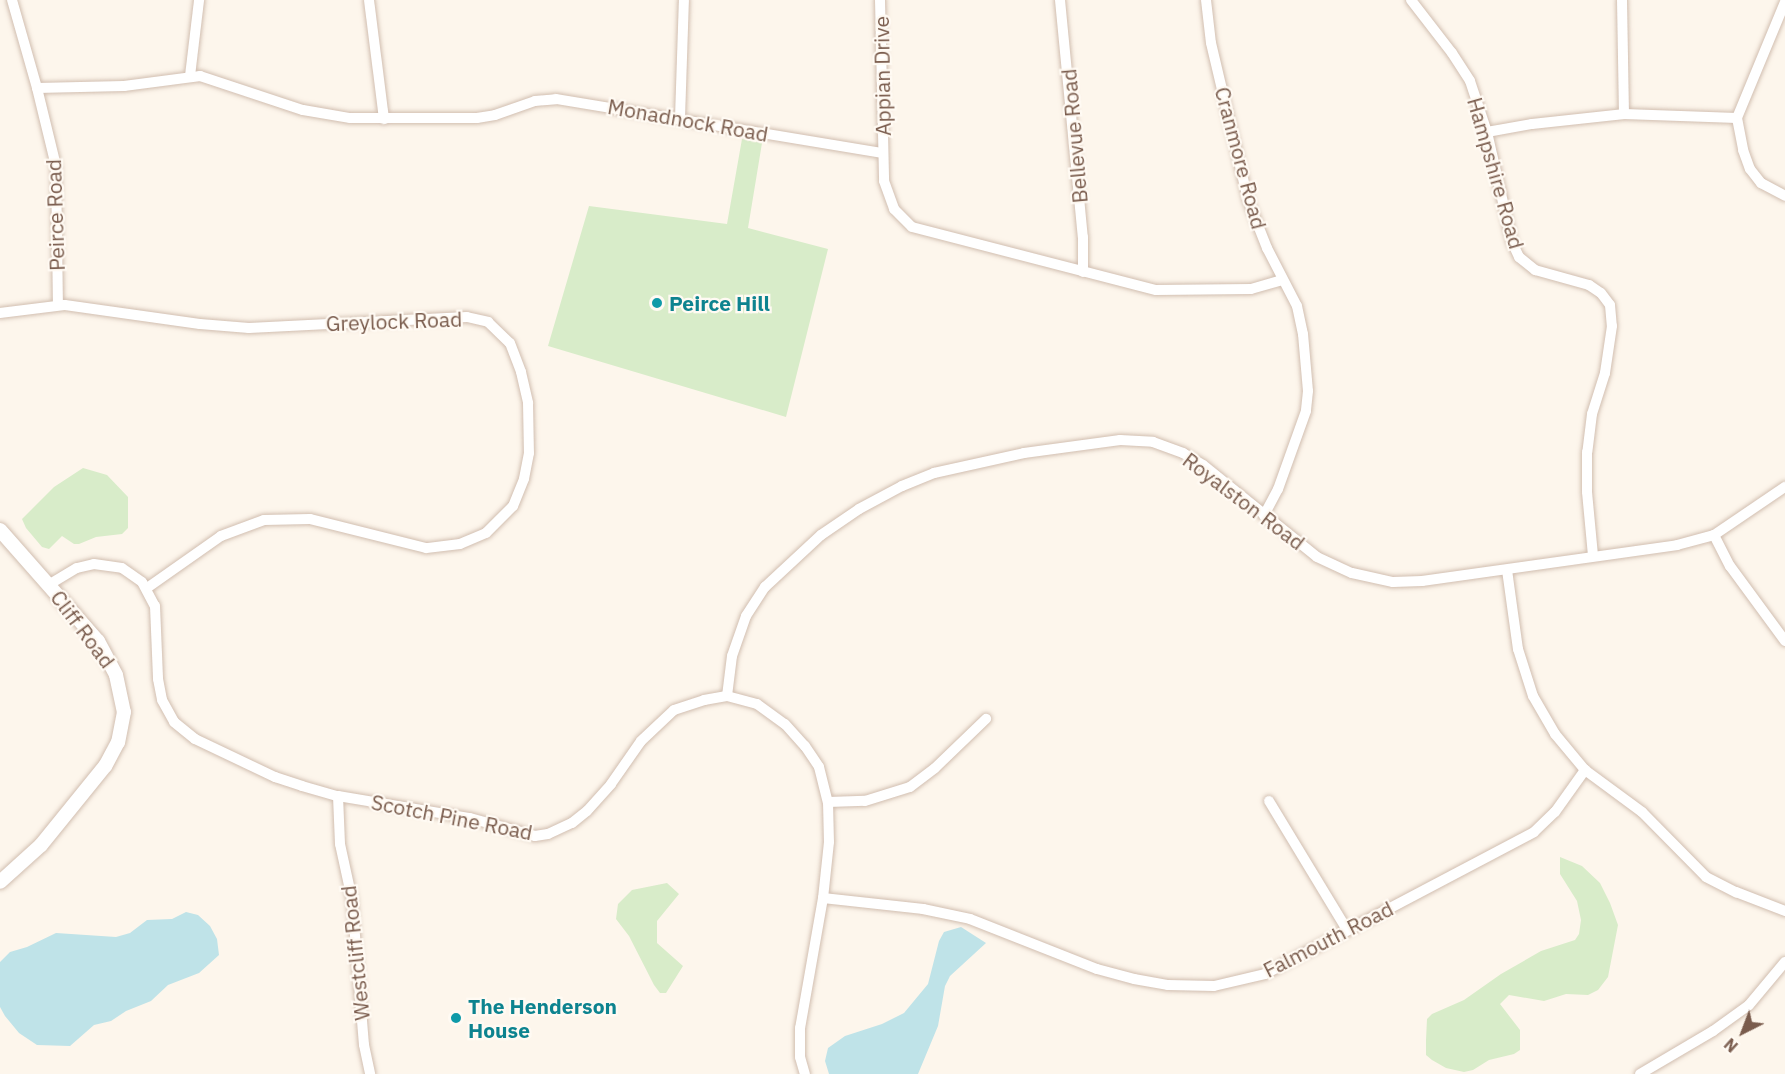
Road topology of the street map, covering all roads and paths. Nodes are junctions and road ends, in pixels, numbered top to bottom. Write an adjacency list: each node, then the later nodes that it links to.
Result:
1 (12, 0): 12 (street, Peirce Road)
2 (199, 0): 11 (street)
3 (369, 0): 16 (street)
4 (684, 0): 14 (street)
5 (880, 0): 18 (street, Appian Drive)
6 (1060, 0): 20 (street, Bellevue Road)
7 (1206, 0): 21 (street, Cranmore Road)
8 (1411, 0): 17 (street, Hampshire Road)
9 (1622, 0): 13 (street)
10 (1785, 2): 15 (street)
11 (190, 76): 12 (street, Monadnock Road); 16 (street, Monadnock Road)
12 (37, 88): 22 (street, Peirce Road)
13 (1624, 114): 15 (street); 17 (street)
14 (680, 118): 16 (street, Monadnock Road); 18 (street, Monadnock Road)
15 (1737, 118): 19 (street)
16 (384, 119)
17 (1487, 132): 28 (street, Hampshire Road)
18 (884, 153): 20 (street)
19 (1785, 196)
20 (1083, 272): 21 (street)
21 (1283, 280): 25 (street, Cranmore Road)
22 (58, 305): 23 (street); 31 (street, Greylock Road)
23 (0, 313)
24 (1785, 487): 27 (street, Royalston Road)
25 (1264, 515): 29 (street, Royalston Road); 33 (street, Royalston Road)
26 (0, 530): 30 (street, Cliff Road)
27 (1714, 535): 28 (street, Royalston Road); 32 (street)
28 (1593, 556): 29 (street, Royalston Road)
29 (1507, 570): 35 (street)
30 (50, 584): 31 (street); 39 (street, Cliff Road)
31 (147, 588): 36 (street, Scotch Pine Road)
32 (1785, 641)
33 (727, 696): 36 (street, Scotch Pine Road); 38 (street, Scotch Pine Road)
34 (986, 718): 38 (street)
35 (1585, 770): 41 (street); 42 (street, Falmouth Road)
36 (338, 796): 44 (street, Westcliff Road)
37 (1269, 801): 42 (street)
38 (828, 802): 40 (street, Scotch Pine Road)
39 (0, 882)
40 (823, 898): 42 (street, Falmouth Road); 45 (street, Scotch Pine Road)
41 (1785, 911)
42 (1347, 930)
43 (1785, 962): 46 (street)
44 (370, 1074)
45 (805, 1074)
46 (1640, 1074)

